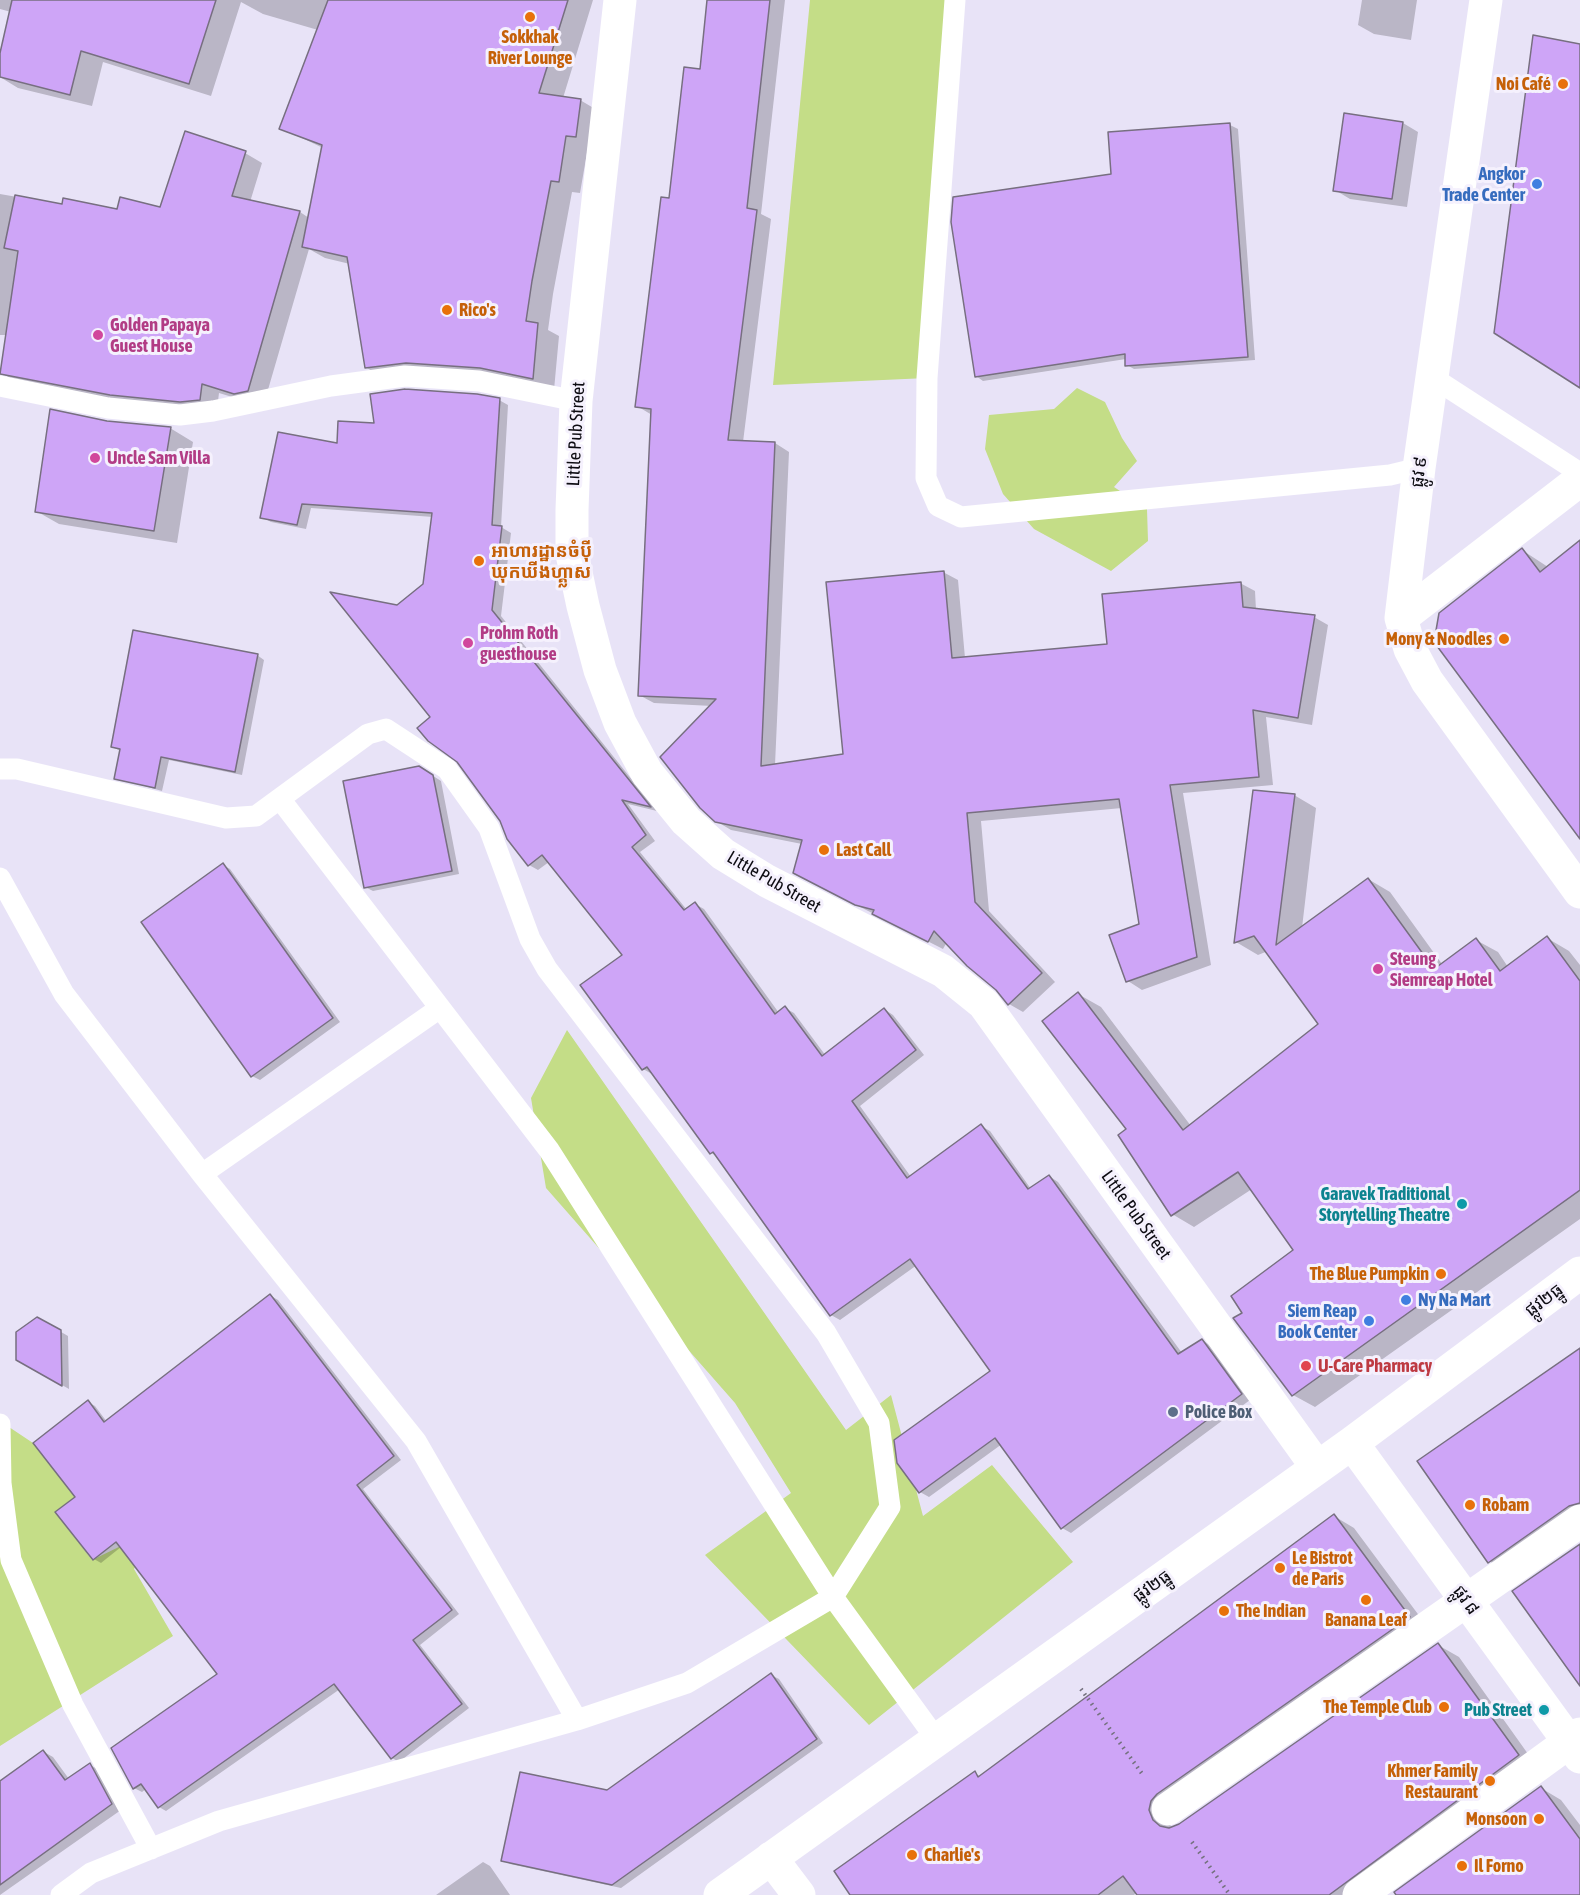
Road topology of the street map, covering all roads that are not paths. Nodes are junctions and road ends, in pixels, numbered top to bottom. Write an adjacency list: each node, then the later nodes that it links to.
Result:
1 (620, 0): 6 (street, Little Pub Street)
2 (955, 0): 7 (lane)
3 (1486, 0): 4 (street, ផ្លូវ ៩)
4 (1432, 376): 7 (street, ផ្លូវ ៩); 8 (lane)
5 (0, 386): 6 (lane)
6 (576, 401): 20 (street, Little Pub Street)
7 (1419, 468): 10 (street, ផ្លូវ ៩)
8 (1580, 473)
9 (1580, 480): 10 (street)
10 (1401, 618): 14 (street, ផ្លូវ ៩)
11 (0, 769): 12 (lane)
12 (280, 800): 15 (lane); 22 (lane)
13 (0, 879): 16 (lane)
14 (1580, 892)
15 (440, 1008): 16 (lane); 22 (lane)
16 (202, 1174): 24 (lane)
17 (1580, 1273): 19 (street, ផ្លូវ២ធ្នូ)
18 (0, 1424): 28 (lane)
19 (1352, 1443): 20 (street, ផ្លូវ២ធ្នូ); 23 (street, ផ្លូវ ៨)
20 (1317, 1467): 25 (street, ផ្លូវ២ធ្នូ)
21 (1580, 1521): 23 (street)
22 (833, 1597): 24 (lane); 25 (lane)
23 (1467, 1600): 26 (street, ផ្លូវ ៨); 27 (street)
24 (577, 1720): 28 (lane)
25 (937, 1740): 29 (street, ផ្លូវ២ធ្នូ)
26 (1576, 1744): 33 (street)
27 (1168, 1809)
28 (151, 1849): 30 (lane)
29 (771, 1858): 31 (street, ផ្លូវ២ធ្នូ); 32 (street)
30 (61, 1895)
31 (720, 1895)
32 (800, 1895)
33 (1359, 1895)

